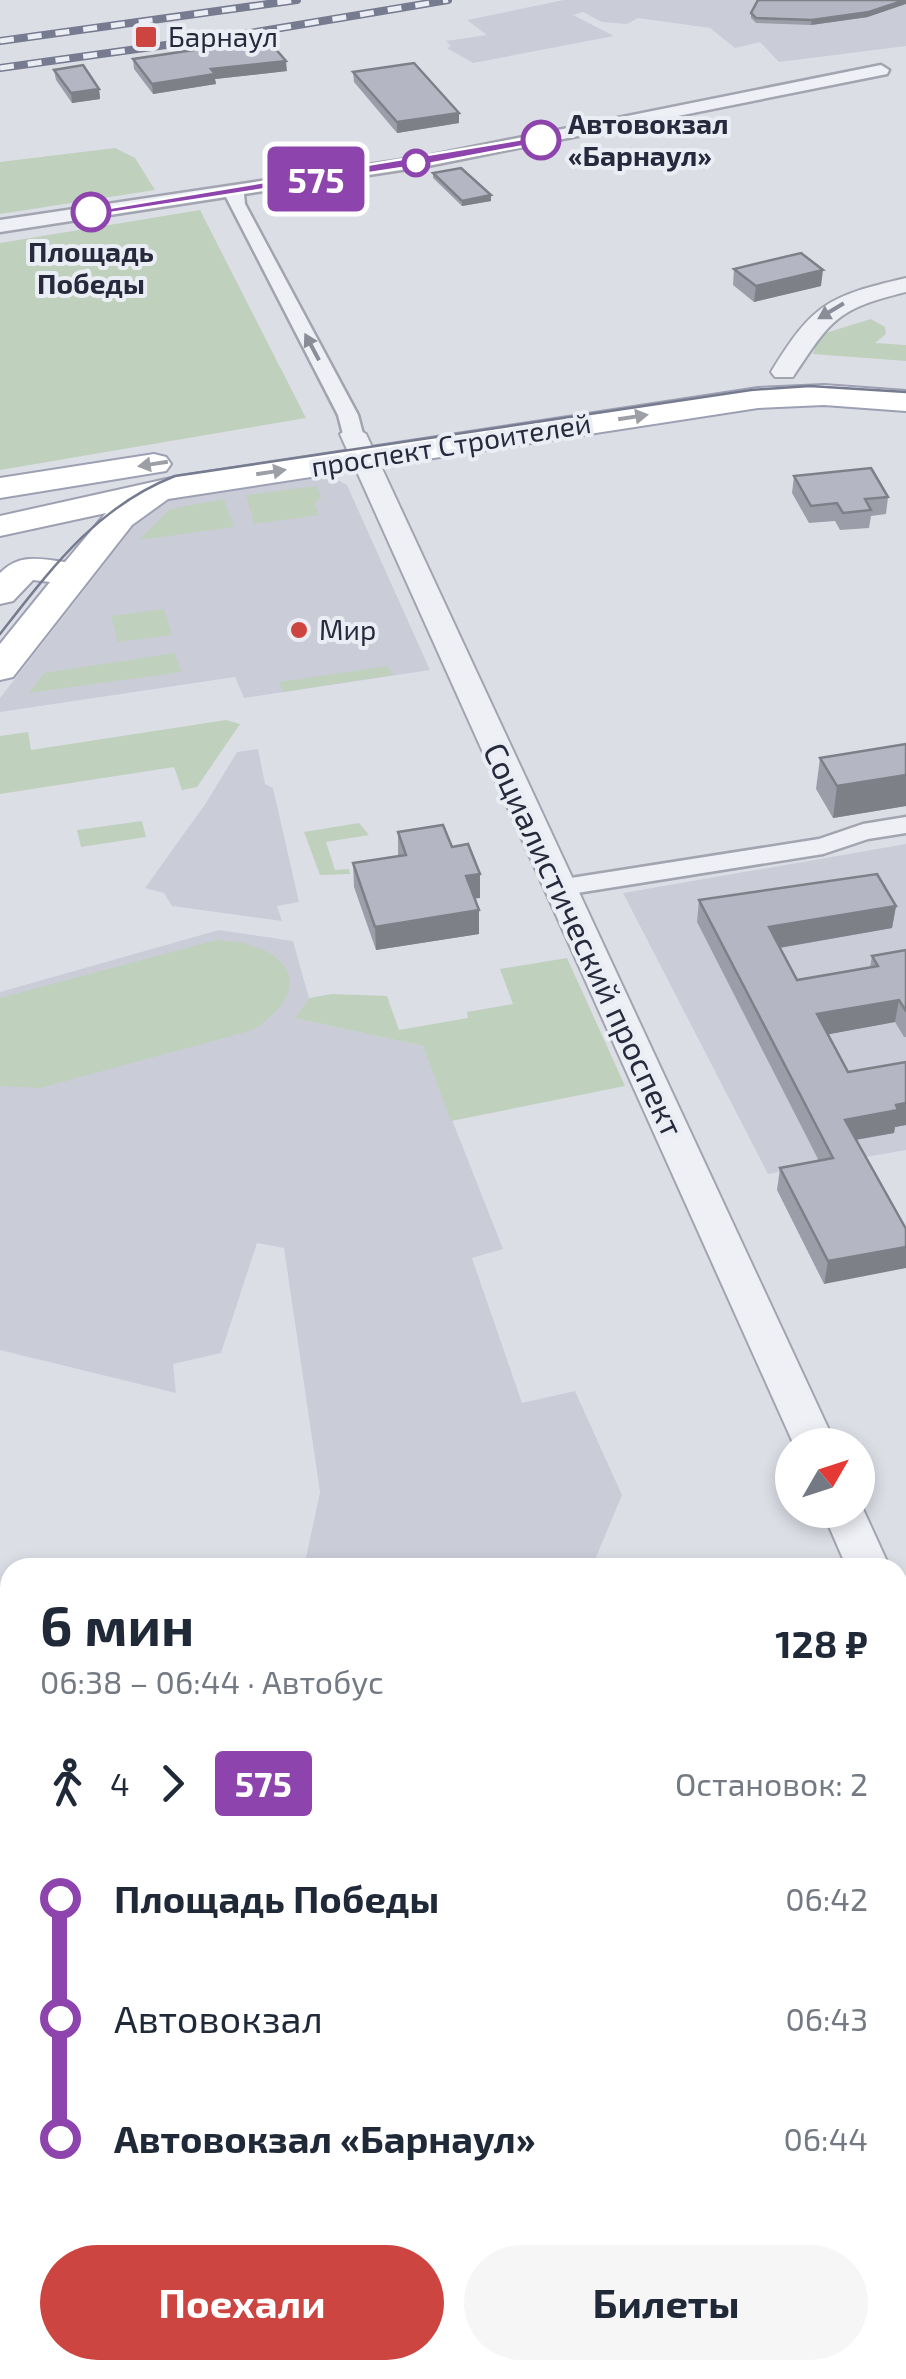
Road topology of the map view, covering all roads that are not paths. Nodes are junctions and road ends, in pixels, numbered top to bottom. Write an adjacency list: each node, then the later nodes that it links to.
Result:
1 (890, 68): 2 (street)
2 (235, 191): 3 (street); 8 (street, one-way to 2)
3 (0, 226)
4 (906, 285): 5 (street, one-way to 5)
5 (784, 372): 6 (main road, проспект Строителей); 8 (main road, проспект Строителей)
6 (906, 378)
7 (906, 401): 8 (main road, проспект Строителей, one-way to 7)
8 (358, 446): 9 (main road, проспект Строителей, one-way to 9); 11 (main road, проспект Строителей, one-way to 8); 17 (street, Социалистический проспект)
9 (66, 477): 10 (main road, проспект Строителей); 11 (main road)
10 (0, 488)
11 (112, 517): 12 (main road); 13 (main road)
12 (0, 526)
13 (75, 574): 14 (main road); 15 (main road)
14 (0, 594)
15 (0, 669)
16 (906, 825): 17 (street)
17 (558, 888): 18 (street, Социалистический проспект)
18 (806, 1428)
19 (850, 1528): 20 (street)
20 (864, 1558)

